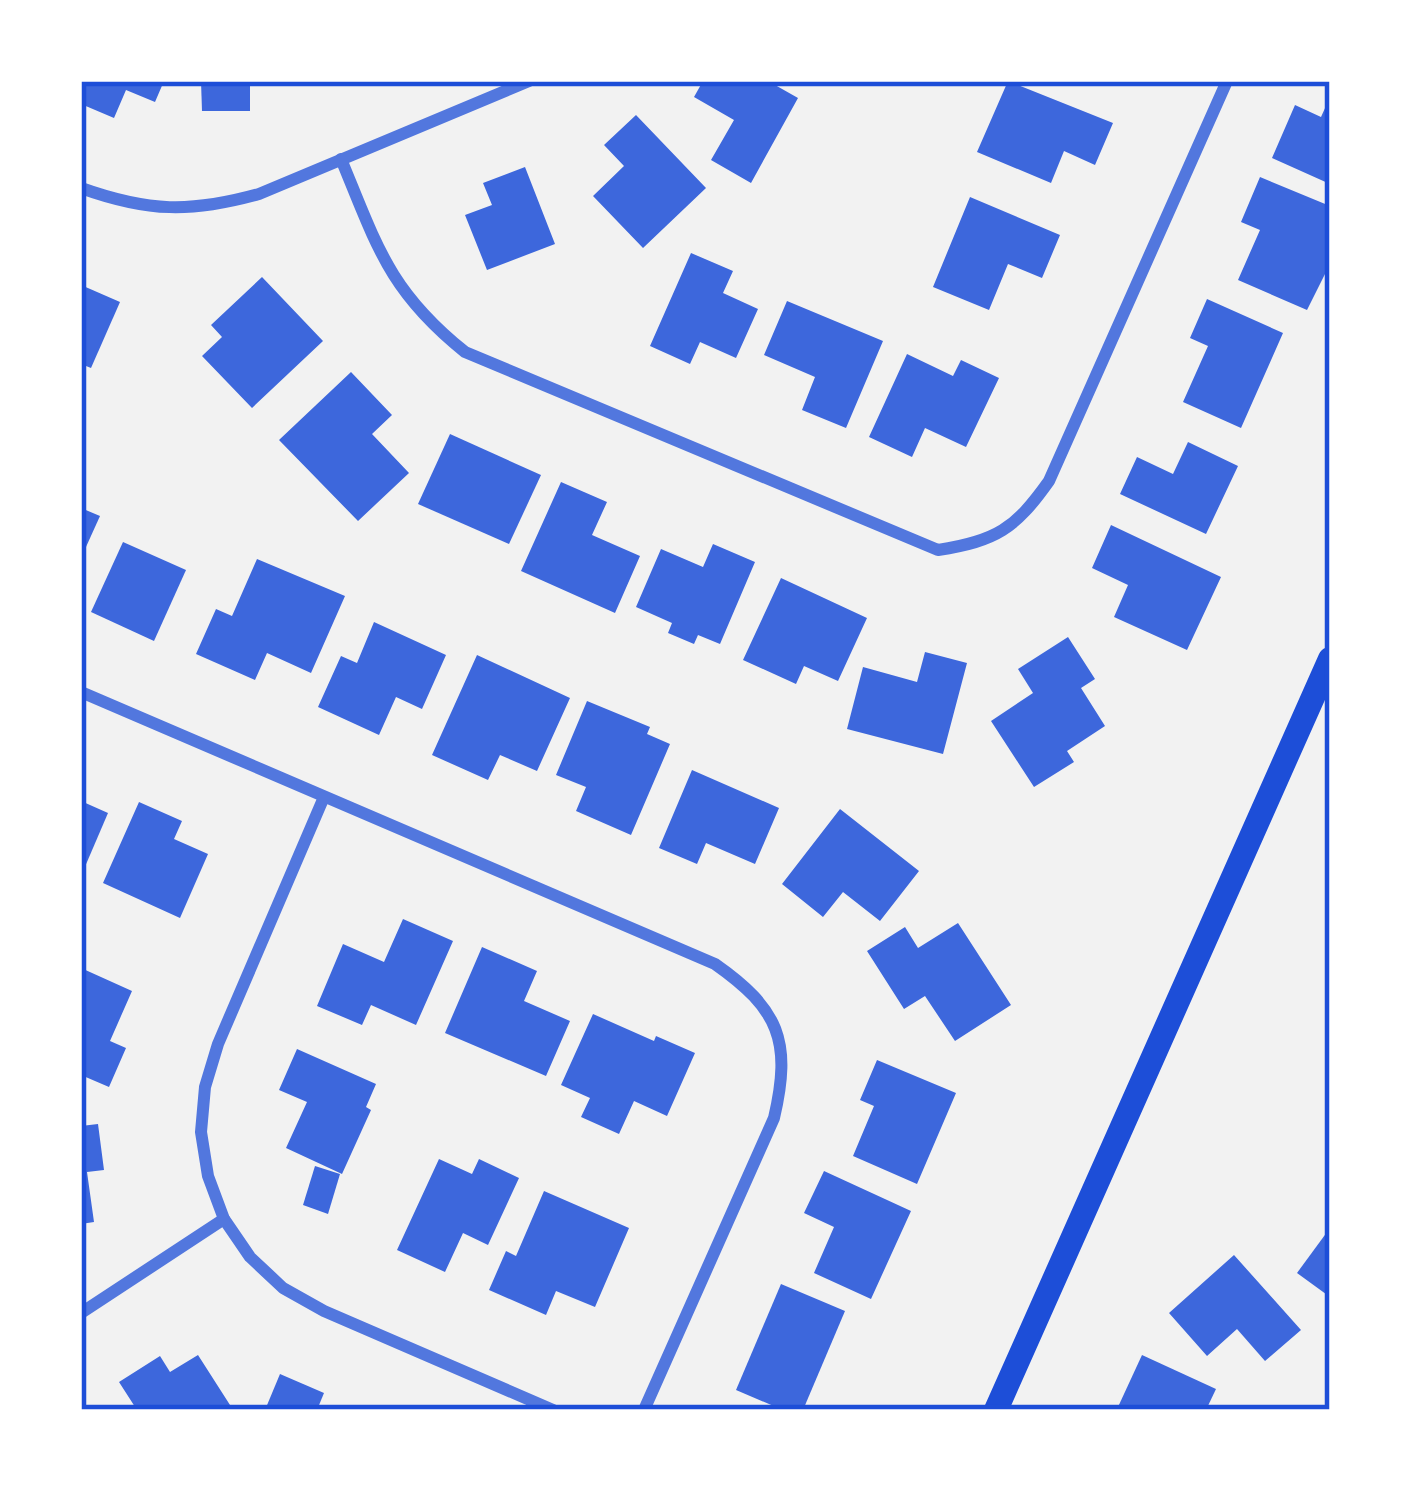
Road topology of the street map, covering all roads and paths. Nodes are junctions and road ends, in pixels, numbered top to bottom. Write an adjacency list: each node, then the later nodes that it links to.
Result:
1 (530, 81): 3 (street)
2 (1227, 81): 3 (street)
3 (341, 159): 4 (street)
4 (81, 188)
5 (1330, 659): 12 (main road)
6 (81, 692): 7 (street)
7 (324, 797): 8 (street); 11 (street)
8 (224, 1219): 9 (street); 10 (street)
9 (81, 1312)
10 (553, 1410)
11 (644, 1410)
12 (996, 1410)

